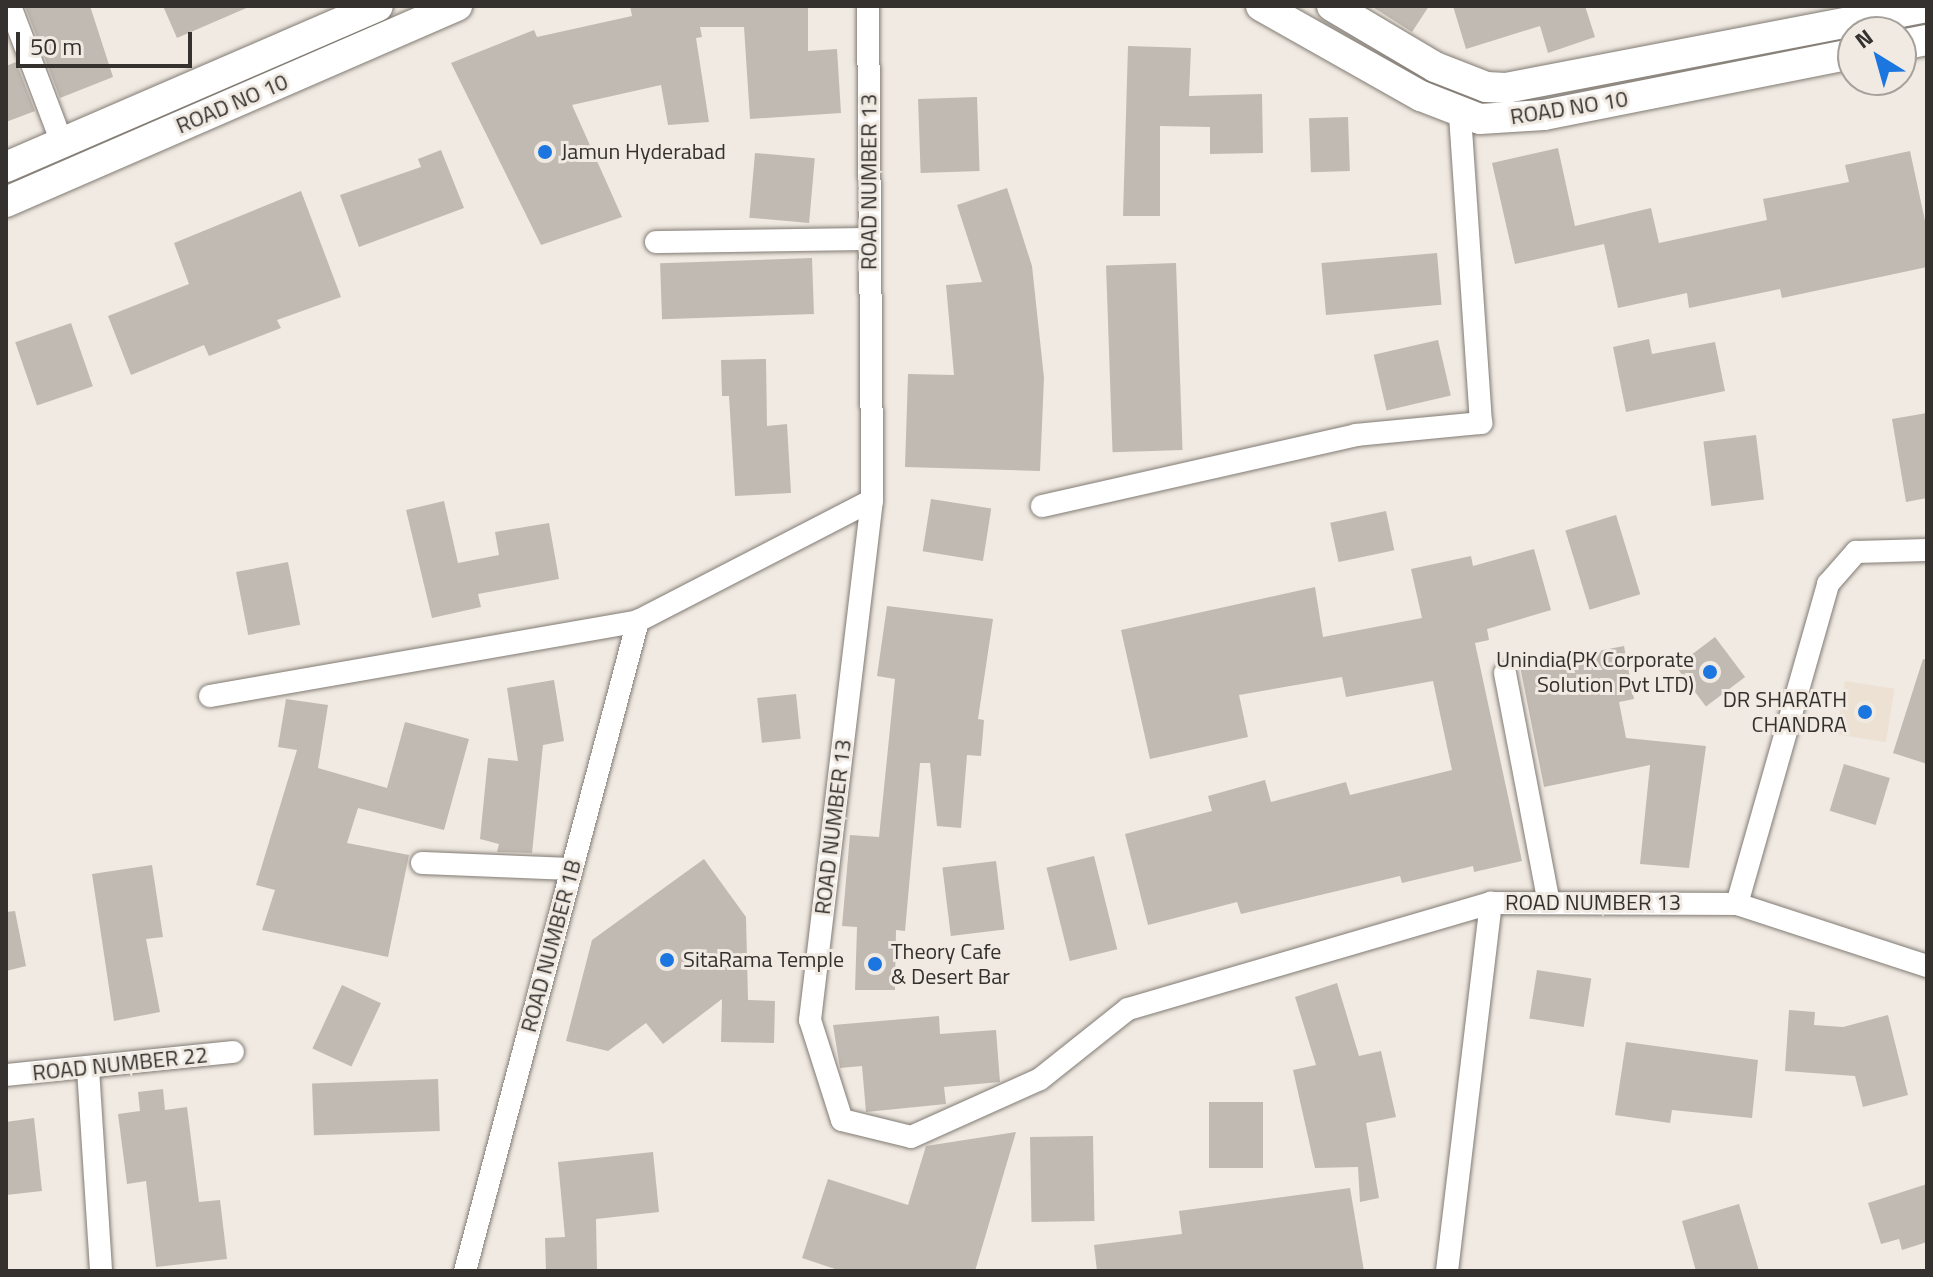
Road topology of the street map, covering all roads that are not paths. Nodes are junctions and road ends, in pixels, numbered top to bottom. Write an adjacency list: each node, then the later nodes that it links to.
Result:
1 (10, 6): 12 (street)
2 (378, 6): 12 (main road, ROAD NO 10)
3 (457, 6): 14 (main road, ROAD NO 10)
4 (868, 6): 15 (street, ROAD NUMBER 13)
5 (1261, 6): 11 (main road, ROAD NO 10)
6 (1332, 6): 9 (main road, ROAD NO 10)
7 (1927, 7): 8 (main road, ROAD NO 10)
8 (1885, 16)
9 (1837, 25)
10 (1837, 57): 11 (main road, ROAD NO 10)
11 (1460, 112): 18 (street)
12 (62, 143): 13 (main road, ROAD NO 10)
13 (6, 167)
14 (6, 202)
15 (870, 239): 16 (street); 17 (street, ROAD NUMBER 13)
16 (656, 242)
17 (872, 500): 20 (street); 25 (street, ROAD NUMBER 13)
18 (1042, 506)
19 (1927, 550): 27 (street)
20 (638, 621): 22 (street); 24 (street, ROAD NUMBER 1B)
21 (1505, 673): 26 (street)
22 (210, 696)
23 (422, 863): 24 (street)
24 (572, 869): 33 (street, ROAD NUMBER 1B)
25 (1491, 903): 26 (street, ROAD NUMBER 13); 34 (street)
26 (1549, 903): 27 (street, ROAD NUMBER 13)
27 (1737, 904): 28 (street, ROAD NUMBER 13)
28 (1927, 966)
29 (233, 1052): 30 (street, ROAD NUMBER 22)
30 (88, 1069): 31 (street, ROAD NUMBER 22); 32 (street)
31 (6, 1075)
32 (101, 1271)
33 (465, 1271)
34 (1447, 1271)

